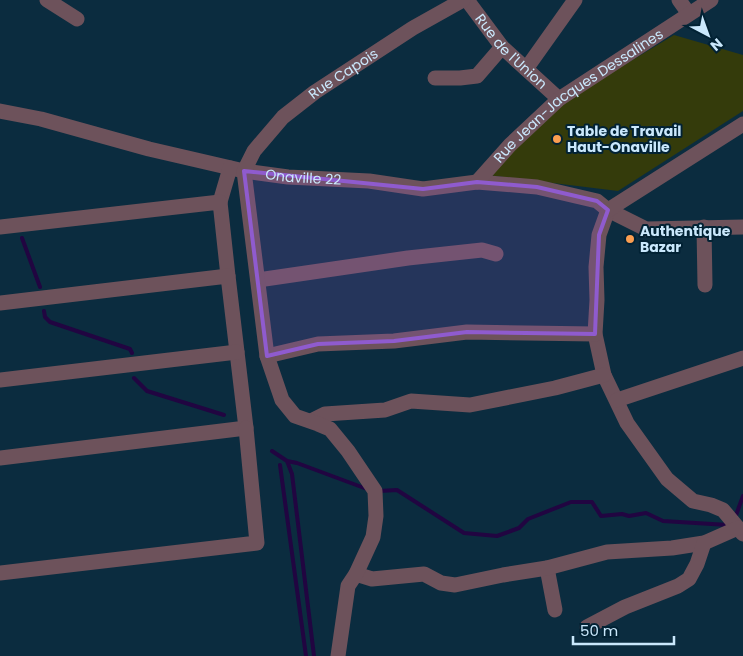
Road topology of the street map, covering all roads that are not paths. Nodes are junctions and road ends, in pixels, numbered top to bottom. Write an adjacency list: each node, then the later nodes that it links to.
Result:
1 (47, 0): 8 (street)
2 (463, 0): 15 (street, Rue Capois)
3 (467, 0): 9 (street, Rue de l'Union)
4 (575, 0): 10 (street)
5 (679, 0): 7 (street)
6 (711, 0): 7 (street, Rue Jean-Jacques Dessalines)
7 (689, 14): 12 (street, Rue Jean-Jacques Dessalines)
8 (77, 18)
9 (502, 47): 10 (street, Rue de l'Union); 11 (street)
10 (526, 69): 12 (street, Rue de l'Union)
11 (435, 78)
12 (559, 99): 16 (street, Rue Jean-Jacques Dessalines)
13 (0, 111): 15 (street, Onaville 22)
14 (743, 124): 18 (street)
15 (237, 169): 16 (street, Onaville 22); 17 (street, Rue Capois); 24 (street)
16 (477, 182): 18 (street, Onaville 22)
17 (220, 202): 19 (street); 23 (street)
18 (608, 210): 20 (street, Onaville 22); 27 (street)
19 (0, 227)
20 (704, 227): 21 (street, Onaville 22); 25 (street)
21 (743, 227)
22 (496, 254): 24 (street)
23 (228, 276): 26 (street); 28 (street)
24 (258, 280): 29 (street)
25 (705, 286)
26 (0, 303)
27 (595, 334): 29 (street); 31 (street)
28 (237, 352): 32 (street); 35 (street)
29 (267, 356): 34 (street)
30 (743, 358): 33 (street)
31 (604, 375): 33 (street); 34 (street)
32 (0, 380)
33 (617, 400): 37 (street)
34 (311, 421): 41 (street)
35 (246, 428): 36 (street); 40 (street)
36 (0, 458)
37 (741, 531): 38 (street)
38 (704, 543): 39 (street); 43 (street)
39 (547, 568): 41 (street); 42 (street)
40 (0, 573)
41 (356, 574): 44 (street)
42 (555, 610)
43 (587, 626)
44 (338, 656)

